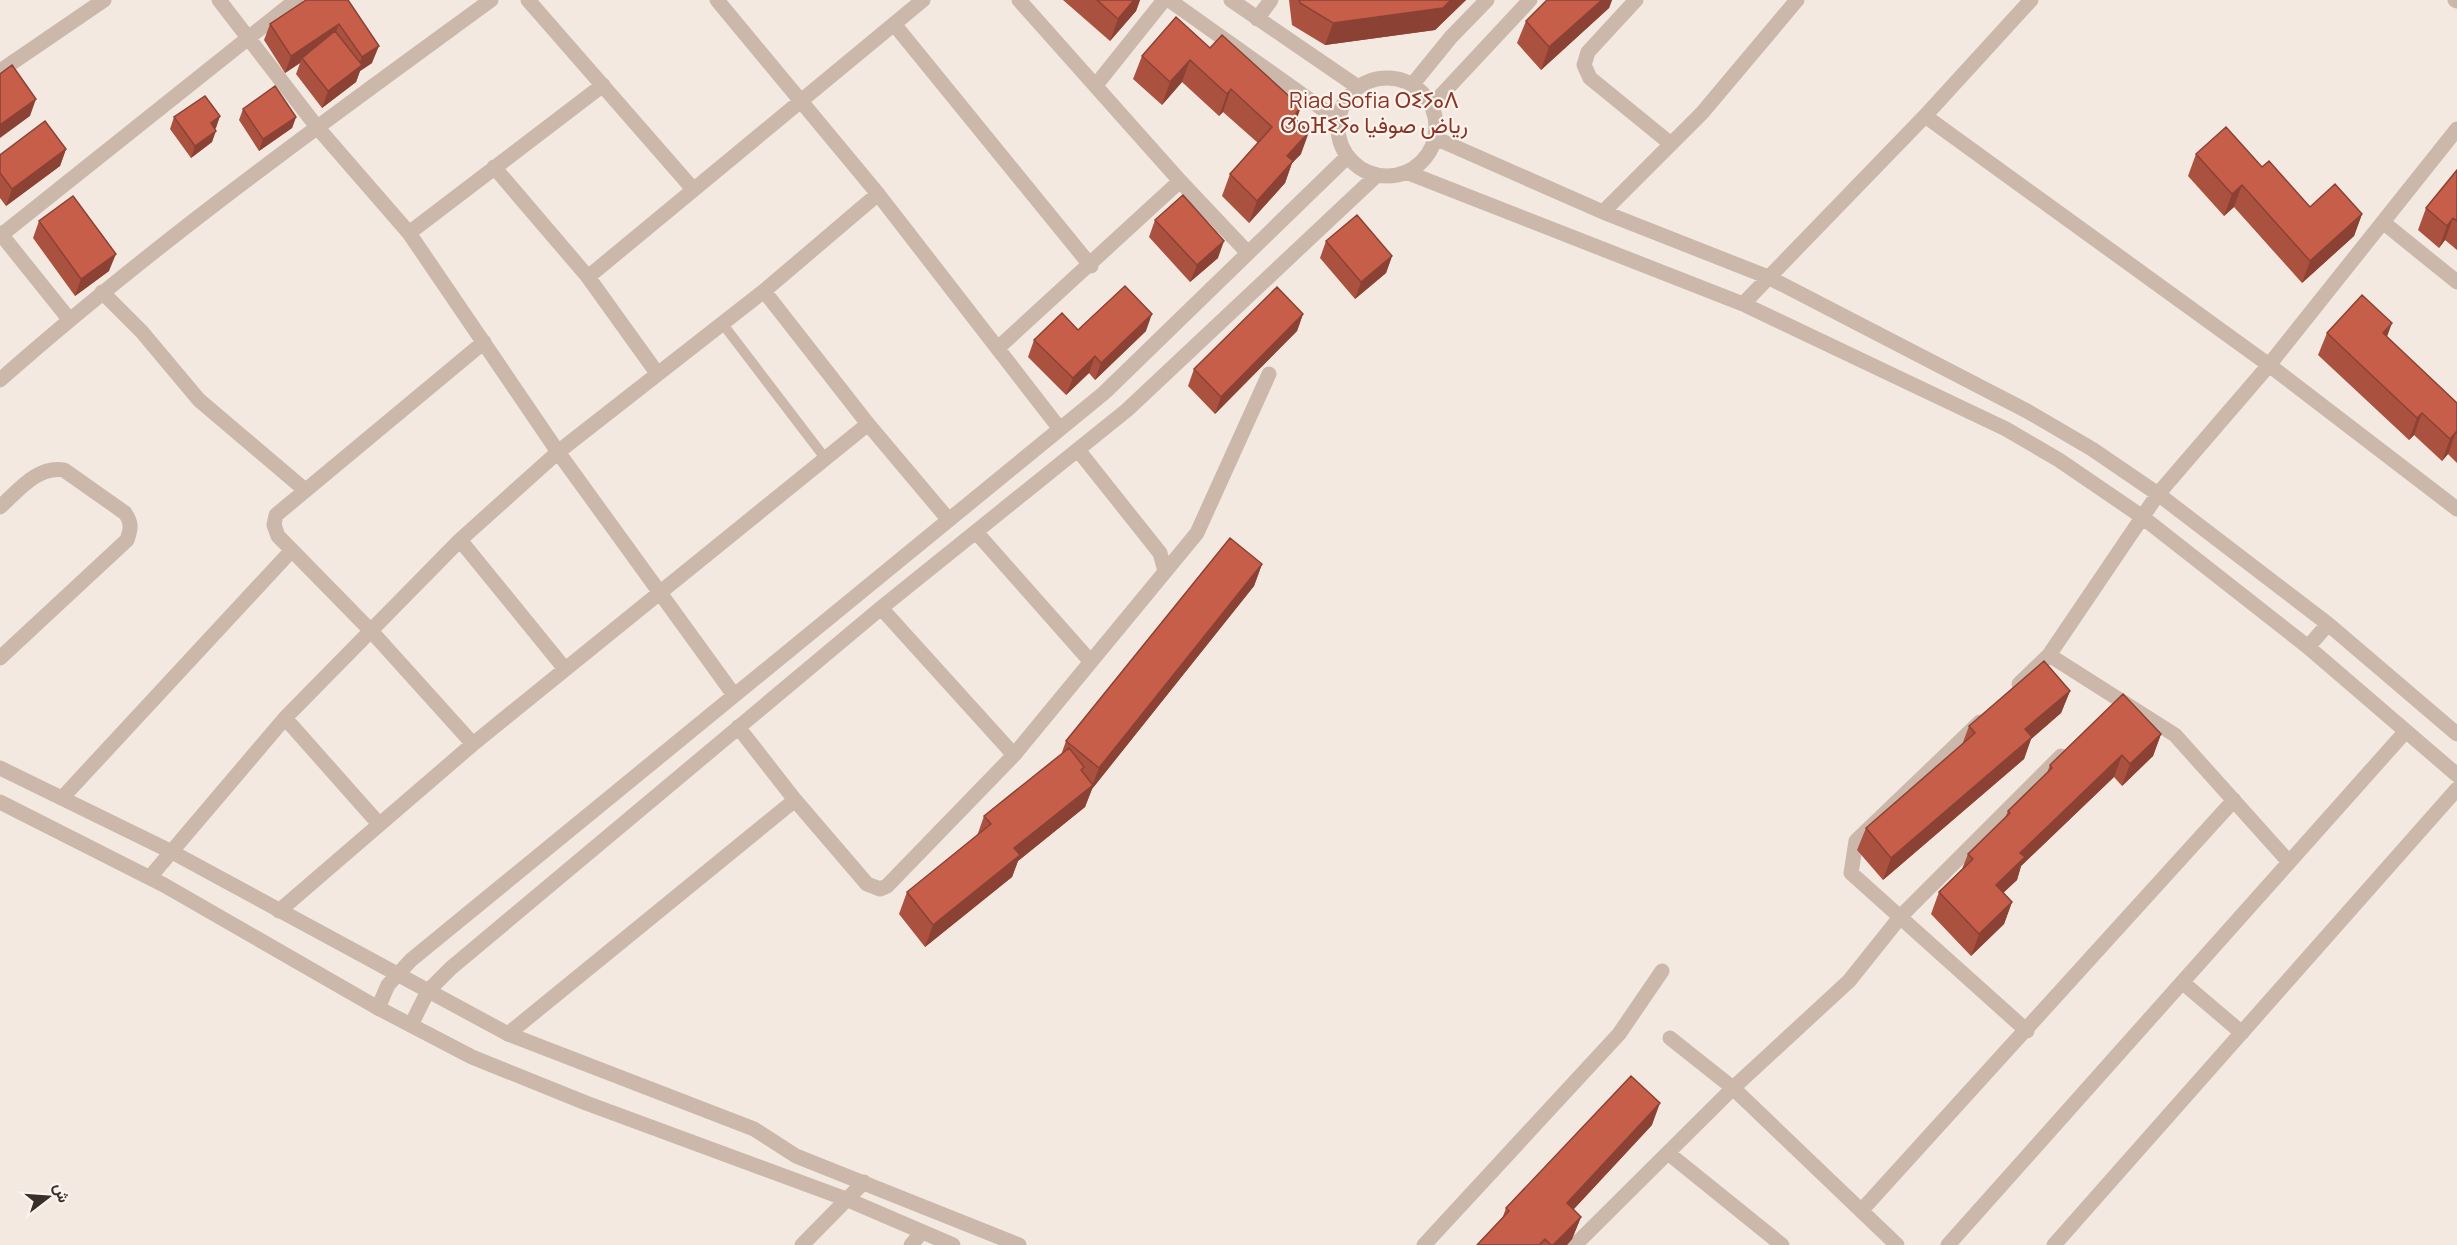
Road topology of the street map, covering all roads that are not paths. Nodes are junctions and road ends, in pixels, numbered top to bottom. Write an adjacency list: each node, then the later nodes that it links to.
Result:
1 (104, 0): 21 (street)
2 (219, 0): 20 (street)
3 (296, 0): 20 (street)
4 (491, 0): 30 (street)
5 (528, 0): 22 (street)
6 (922, 0): 19 (street)
7 (1019, 0): 23 (street)
8 (1164, 0): 23 (street)
9 (1169, 0): 29 (street)
10 (1231, 0): 18 (street)
11 (1271, 0): 18 (street)
12 (1488, 0): 24 (street)
13 (1530, 0): 27 (street)
14 (1636, 0): 33 (street)
15 (1797, 0): 33 (street)
16 (2031, 0): 28 (street)
17 (723, 2): 26 (street)
18 (1257, 19): 25 (street)
19 (894, 24): 26 (street); 46 (street)
20 (248, 40): 30 (street); 44 (street)
21 (0, 71)
22 (603, 85): 35 (street); 39 (street)
23 (1096, 85): 38 (street)
24 (1412, 85): 25 (street); 27 (street)
25 (1358, 87): 29 (street)
26 (802, 101): 39 (street); 40 (street)
27 (1431, 106): 32 (street)
28 (1925, 116): 48 (street); 57 (street)
29 (1338, 120): 34 (street)
30 (317, 127): 43 (street); 51 (street)
31 (2457, 129): 42 (street)
32 (1435, 138): 36 (street); 41 (street)
33 (1671, 144): 41 (street)
34 (1347, 157): 37 (street); 45 (street)
35 (494, 167): 43 (street); 47 (street)
36 (1406, 172): 37 (street); 52 (street)
37 (1376, 176): 63 (street)
38 (1180, 181): 45 (street); 46 (street)
39 (693, 189): 47 (street)
40 (878, 194): 50 (street); 56 (street)
41 (1603, 212): 48 (street)
42 (2384, 223): 49 (street); 57 (street)
43 (409, 233): 55 (street)
44 (0, 235): 53 (street)
45 (1247, 252): 62 (street)
46 (1091, 266): 56 (street)
47 (588, 277): 58 (street)
48 (1768, 277): 52 (street); 67 (street)
49 (2457, 282)
50 (764, 291): 54 (street); 61 (street)
51 (102, 292): 53 (street); 66 (street)
52 (1743, 304): 70 (street)
53 (69, 319): 60 (street)
54 (722, 323): 58 (street); 65 (lane)
55 (484, 342): 64 (street); 66 (street)
56 (999, 347): 62 (street)
57 (2269, 365): 67 (street); 69 (street)
58 (657, 373): 64 (street)
59 (1269, 374): 75 (street)
60 (0, 380)
61 (868, 424): 65 (street); 71 (street)
62 (1060, 429): 71 (street)
63 (1078, 450): 72 (street); 75 (street)
64 (558, 452): 73 (street); 76 (street)
65 (825, 458): 76 (street)
66 (305, 490): 74 (street)
67 (2158, 494): 70 (street); 78 (street)
68 (0, 507): 82 (street)
69 (2457, 509)
70 (2141, 516): 80 (street); 81 (street)
71 (948, 519): 85 (street)
72 (976, 532): 77 (street); 83 (street)
73 (460, 540): 79 (street); 84 (street)
74 (292, 550): 79 (street); 98 (street)
75 (1165, 571): 83 (street)
76 (658, 592): 84 (street); 85 (street)
77 (880, 608): 89 (street); 94 (street)
78 (2328, 624): 80 (street); 91 (street)
79 (372, 632): 88 (street); 92 (street)
80 (2308, 647): 90 (street)
81 (2049, 655): 86 (street); 100 (street)
82 (0, 658)
83 (1091, 662): 94 (street)
84 (565, 669): 92 (street)
85 (734, 695): 109 (street)
86 (2007, 696)
87 (1990, 712): 107 (street)
88 (285, 718): 102 (street); 103 (street)
89 (738, 727): 99 (street); 111 (street)
90 (2406, 731): 96 (street); 104 (street)
91 (2457, 734)
92 (473, 744): 102 (street)
93 (2068, 749): 107 (street)
94 (1014, 755): 99 (street)
95 (0, 768): 98 (street)
96 (2457, 775)
97 (2457, 789): 115 (street)
98 (62, 798): 103 (street)
99 (795, 800): 116 (street)
100 (2234, 800): 104 (street); 114 (street)
101 (0, 801): 105 (street)
102 (379, 824): 106 (street)
103 (172, 852): 105 (street); 106 (street)
104 (2289, 862): 110 (street)
105 (150, 877): 112 (street)
106 (279, 911): 109 (street)
107 (1901, 916): 114 (street); 118 (street)
108 (1662, 971): 128 (street)
109 (396, 974): 111 (street); 112 (street)
110 (2182, 982): 115 (street); 132 (street)
111 (428, 991): 113 (street); 116 (street)
112 (378, 1008): 113 (street)
113 (411, 1025): 121 (street)
114 (2027, 1031): 122 (street)
115 (2242, 1033): 133 (street)
116 (508, 1034): 120 (street)
117 (1670, 1038): 118 (street)
118 (1733, 1088): 119 (street); 122 (street)
119 (1668, 1153): 129 (street); 130 (street)
120 (864, 1182): 121 (street); 127 (street)
121 (846, 1199): 123 (street); 124 (street)
122 (1861, 1211): 131 (street)
123 (922, 1232): 125 (street); 126 (street)
124 (801, 1245)
125 (911, 1245)
126 (953, 1245)
127 (1019, 1245)
128 (1424, 1245)
129 (1575, 1245)
130 (1782, 1245)
131 (1897, 1245)
132 (1948, 1245)
133 (2054, 1245)

